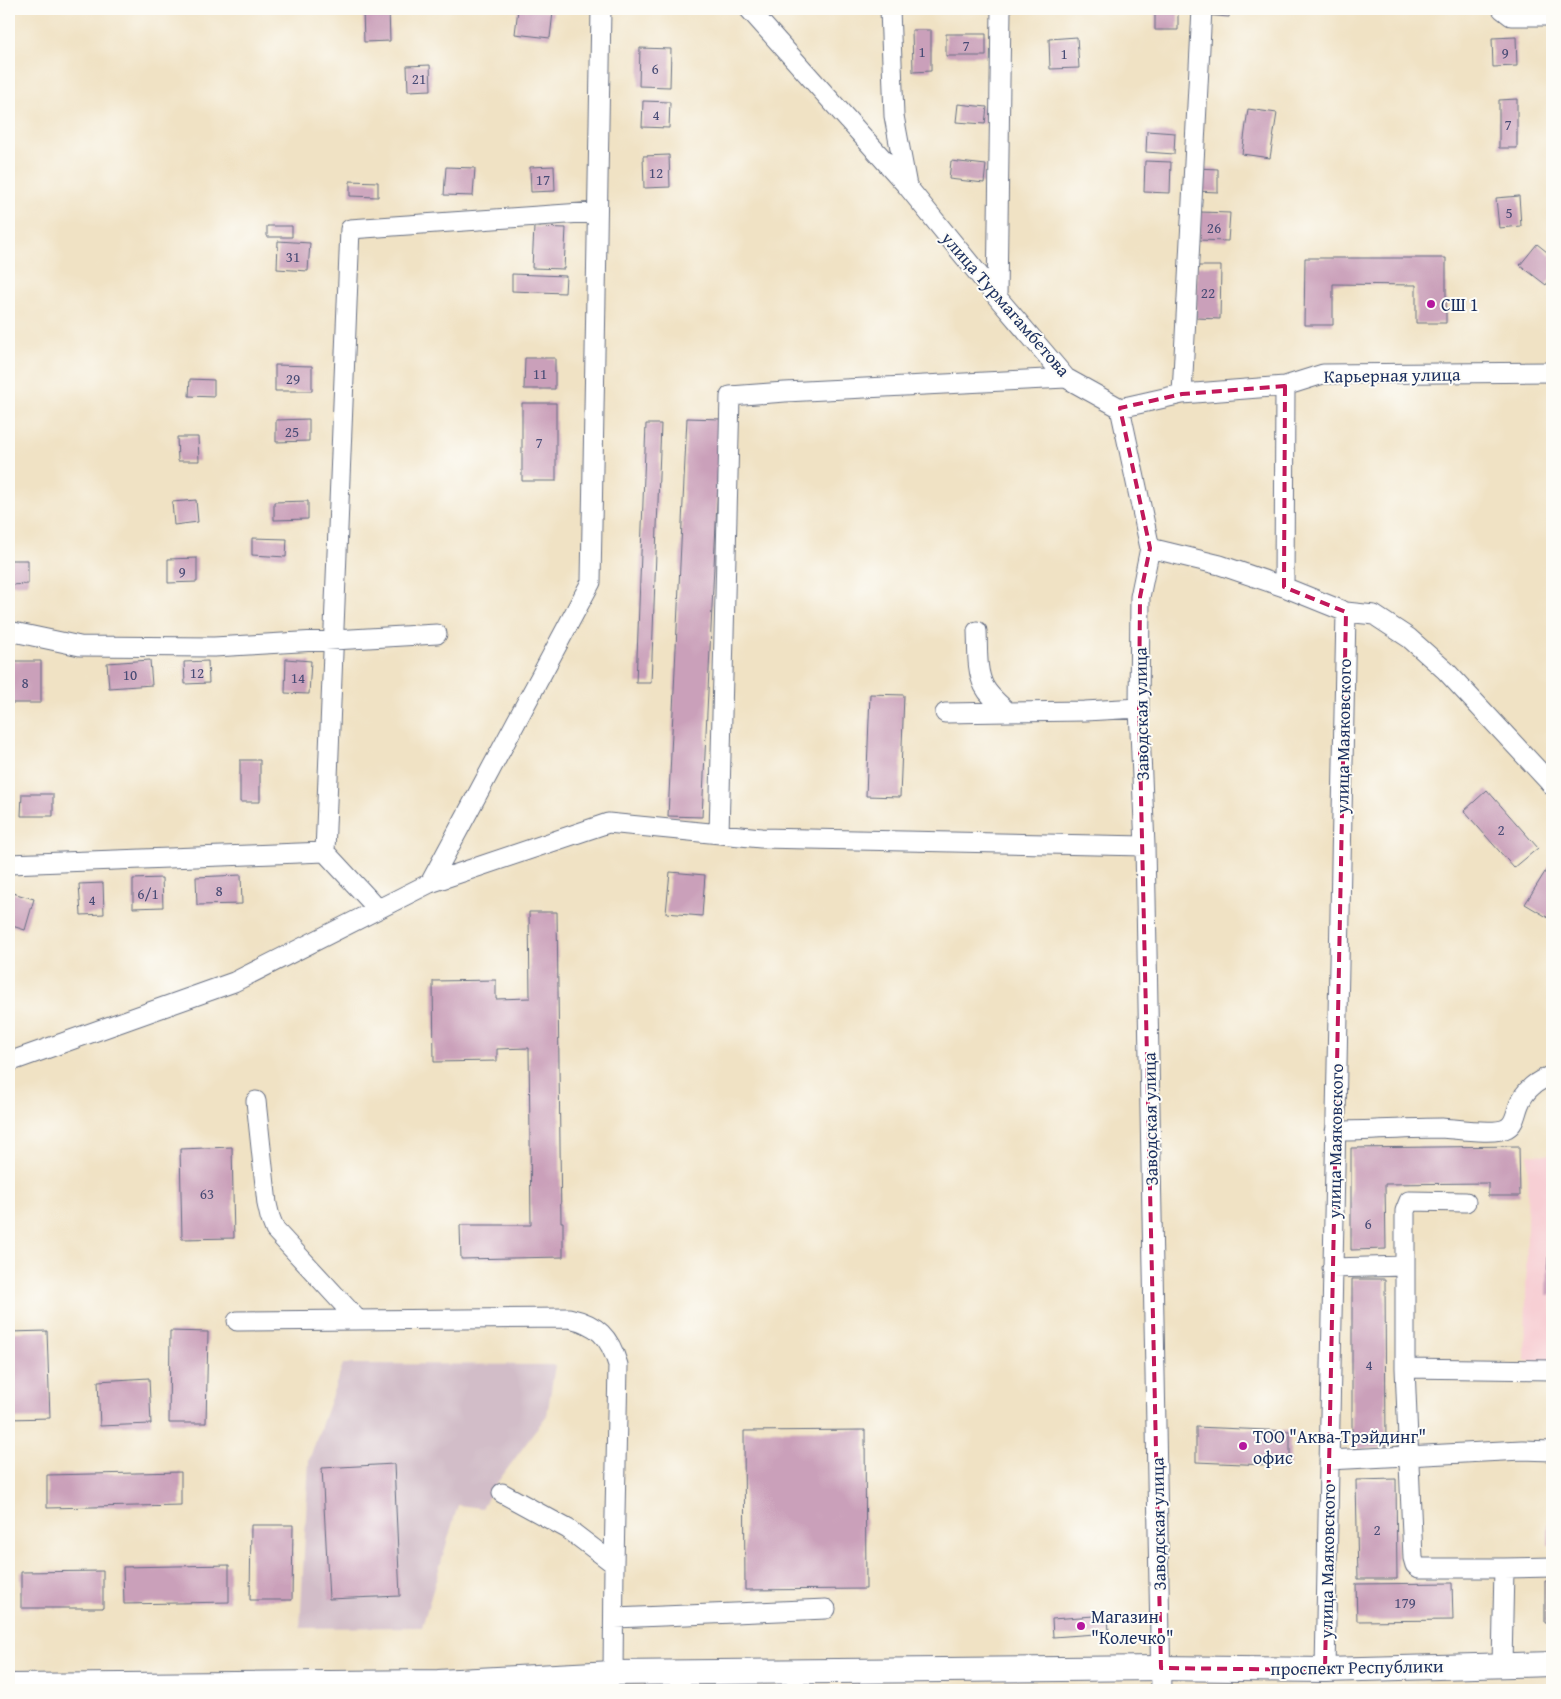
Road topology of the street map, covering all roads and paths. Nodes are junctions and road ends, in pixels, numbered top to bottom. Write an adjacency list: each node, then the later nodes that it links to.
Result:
1 (601, 9): 9 (street)
2 (749, 9): 8 (street, улица Турмагамбетова)
3 (890, 9): 8 (street)
4 (1002, 9): 10 (street)
5 (1202, 9): 14 (street)
6 (1502, 9): 7 (street)
7 (1552, 16)
8 (907, 186): 10 (street, улица Турмагамбетова)
9 (596, 212): 22 (street); 31 (street)
10 (997, 297): 12 (street, улица Турмагамбетова)
11 (1552, 372): 13 (street, Карьерная улица)
12 (1066, 378): 15 (street, улица Турмагамбетова); 27 (street)
13 (1285, 386): 14 (street, Карьерная улица); 17 (street)
14 (1182, 394): 15 (street, Карьерная улица)
15 (1120, 408): 16 (street)
16 (1150, 548): 17 (street); 23 (street, Заводская улица)
17 (1284, 587): 18 (street)
18 (1346, 612): 26 (street); 36 (street, улица Маяковского)
19 (977, 630): 24 (street)
20 (9, 631): 22 (street)
21 (437, 634): 22 (street)
22 (333, 640): 29 (street)
23 (1140, 708): 24 (street); 28 (street, Заводская улица)
24 (1008, 712): 25 (street)
25 (945, 713)
26 (1552, 785)
27 (720, 834): 28 (street); 31 (street)
28 (1145, 846): 57 (street, Заводская улица)
29 (325, 852): 30 (street); 32 (street)
30 (9, 864)
31 (430, 883): 32 (street)
32 (378, 909): 33 (street)
33 (9, 1062)
34 (1552, 1075): 36 (street)
35 (256, 1101): 40 (street)
36 (1335, 1131): 39 (street, улица Маяковского)
37 (1466, 1202): 38 (street)
38 (1404, 1266): 39 (street); 42 (street)
39 (1332, 1268): 46 (street, улица Маяковского)
40 (358, 1320): 41 (street); 48 (street)
41 (237, 1321)
42 (1405, 1368): 43 (street); 45 (street)
43 (1552, 1370)
44 (1552, 1451): 45 (street)
45 (1410, 1455): 46 (street); 50 (street)
46 (1329, 1460): 55 (street, улица Маяковского)
47 (502, 1493): 48 (street)
48 (614, 1564): 52 (street)
49 (1552, 1567): 50 (street)
50 (1504, 1568): 54 (street)
51 (826, 1609): 52 (street)
52 (615, 1618): 56 (street)
53 (1552, 1664): 54 (main road, проспект Республики)
54 (1502, 1665): 55 (main road, проспект Республики)
55 (1325, 1670): 57 (main road, проспект Республики)
56 (613, 1673): 57 (main road, проспект Республики); 60 (main road, проспект Республики)
57 (1161, 1679)
58 (9, 1686): 59 (main road, проспект Республики)
59 (384, 1686): 60 (main road, проспект Республики)
60 (439, 1686)

